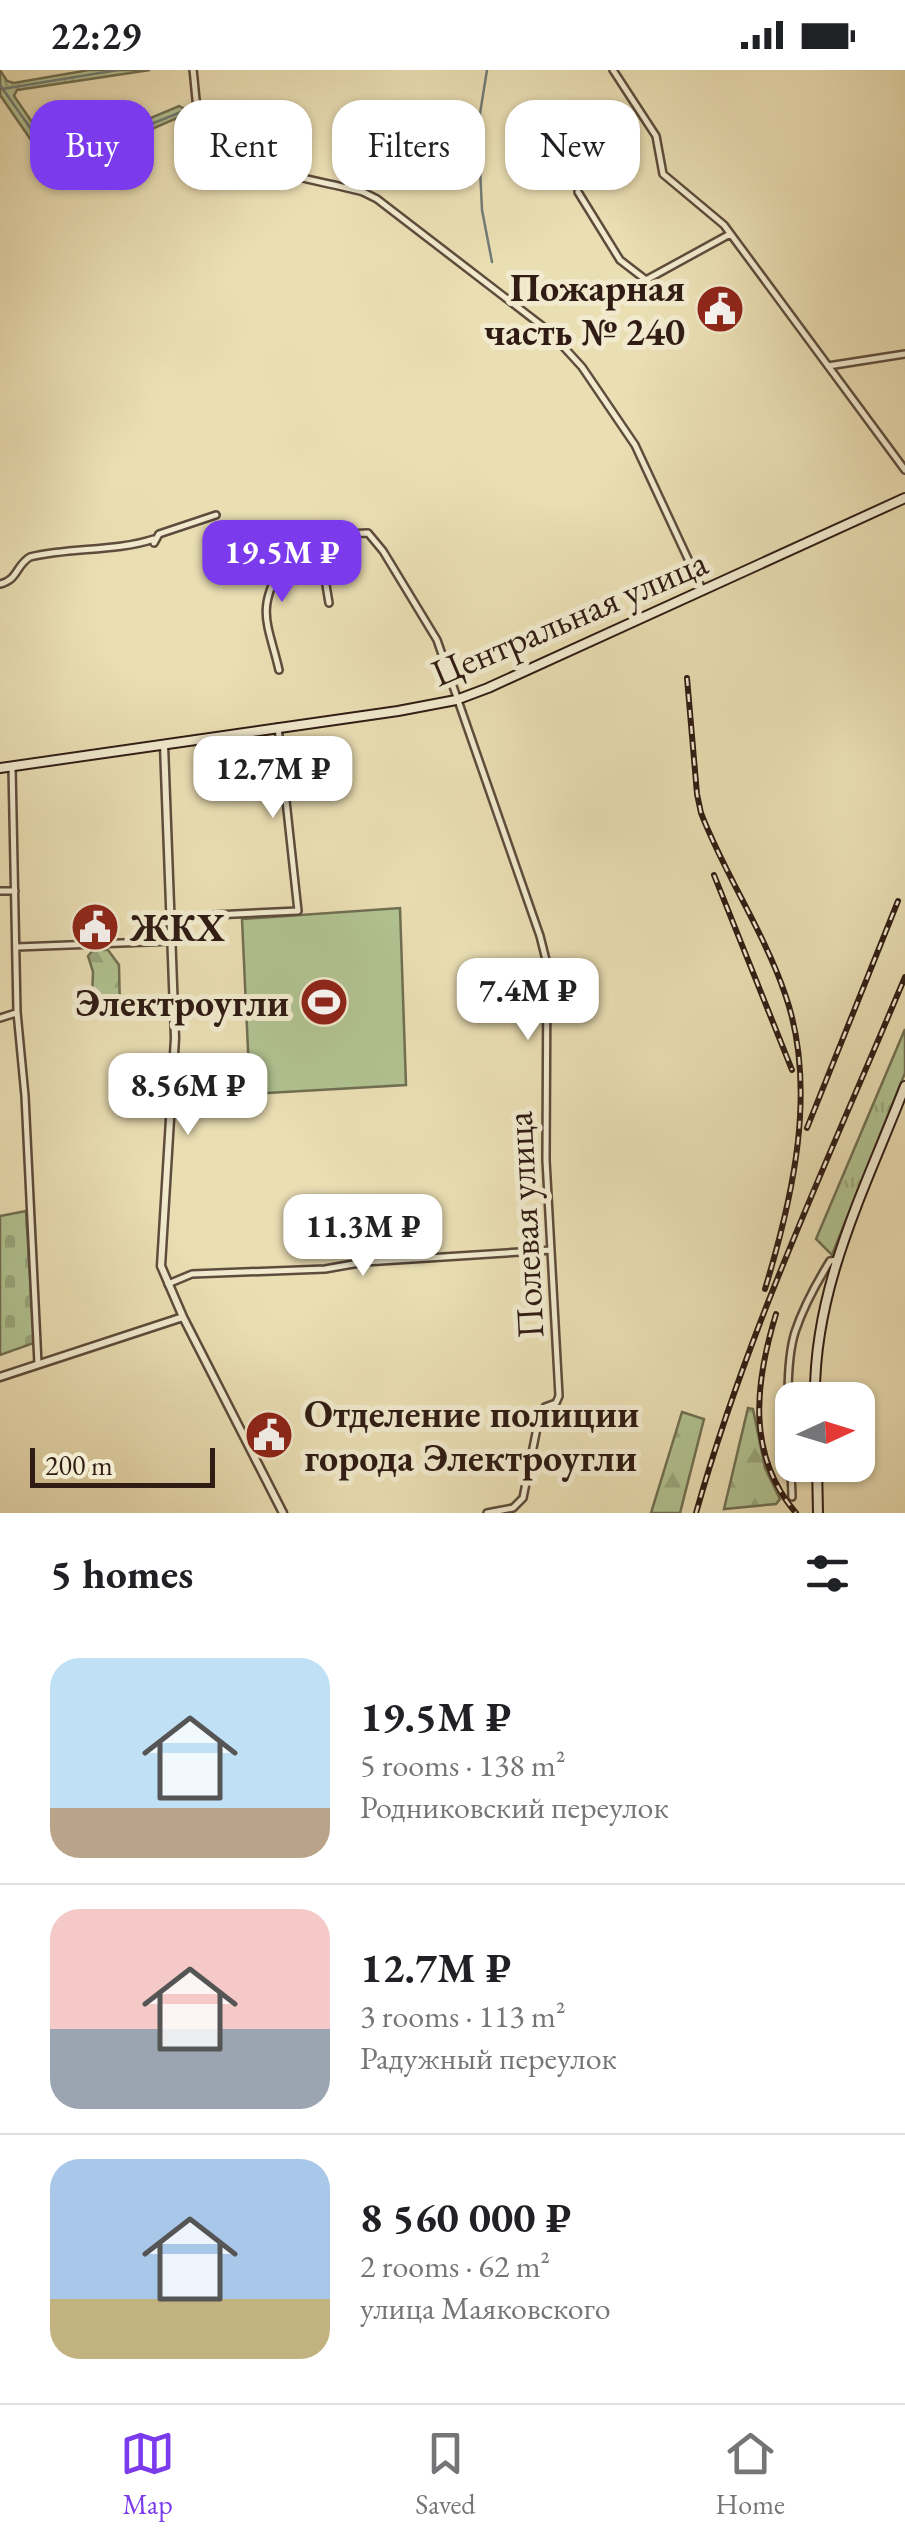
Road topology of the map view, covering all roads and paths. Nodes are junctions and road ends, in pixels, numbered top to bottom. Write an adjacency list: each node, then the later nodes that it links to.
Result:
1 (193, 70): 12 (street)
2 (613, 70): 4 (street)
3 (578, 192): 4 (street)
4 (730, 234): 6 (street)
5 (905, 354): 6 (street)
6 (828, 366): 7 (street)
7 (905, 470)
8 (905, 498): 12 (main road, Центральная улица)
9 (216, 516): 11 (street)
10 (310, 540): 13 (street); 14 (street); 15 (street, Полевая улица)
11 (0, 584)
12 (704, 592): 15 (main road, Центральная улица)
13 (330, 603)
14 (279, 670)
15 (456, 700): 16 (main road, Центральная улица); 28 (street, Полевая улица)
16 (278, 727): 17 (main road, Центральная улица); 22 (street)
17 (164, 745): 19 (main road, Центральная улица); 22 (street)
18 (0, 768): 19 (main road, Центральная улица)
19 (12, 768): 21 (street)
20 (0, 891): 21 (street)
21 (15, 891): 24 (street)
22 (172, 917): 23 (street)
23 (173, 941): 24 (street); 30 (street)
24 (17, 946): 25 (street)
25 (17, 1012): 26 (street); 32 (street)
26 (0, 1018)
27 (905, 1086): 29 (main road)
28 (551, 1250): 30 (street); 37 (street, Полевая улица)
29 (837, 1260): 34 (main road); 36 (street)
30 (168, 1284): 31 (street)
31 (183, 1318): 32 (street); 38 (street)
32 (38, 1364): 33 (street)
33 (0, 1377)
34 (815, 1382)
35 (816, 1482): 40 (main road)
36 (792, 1497)
37 (511, 1510): 39 (street)
38 (283, 1513)
39 (487, 1513)
40 (818, 1513)

